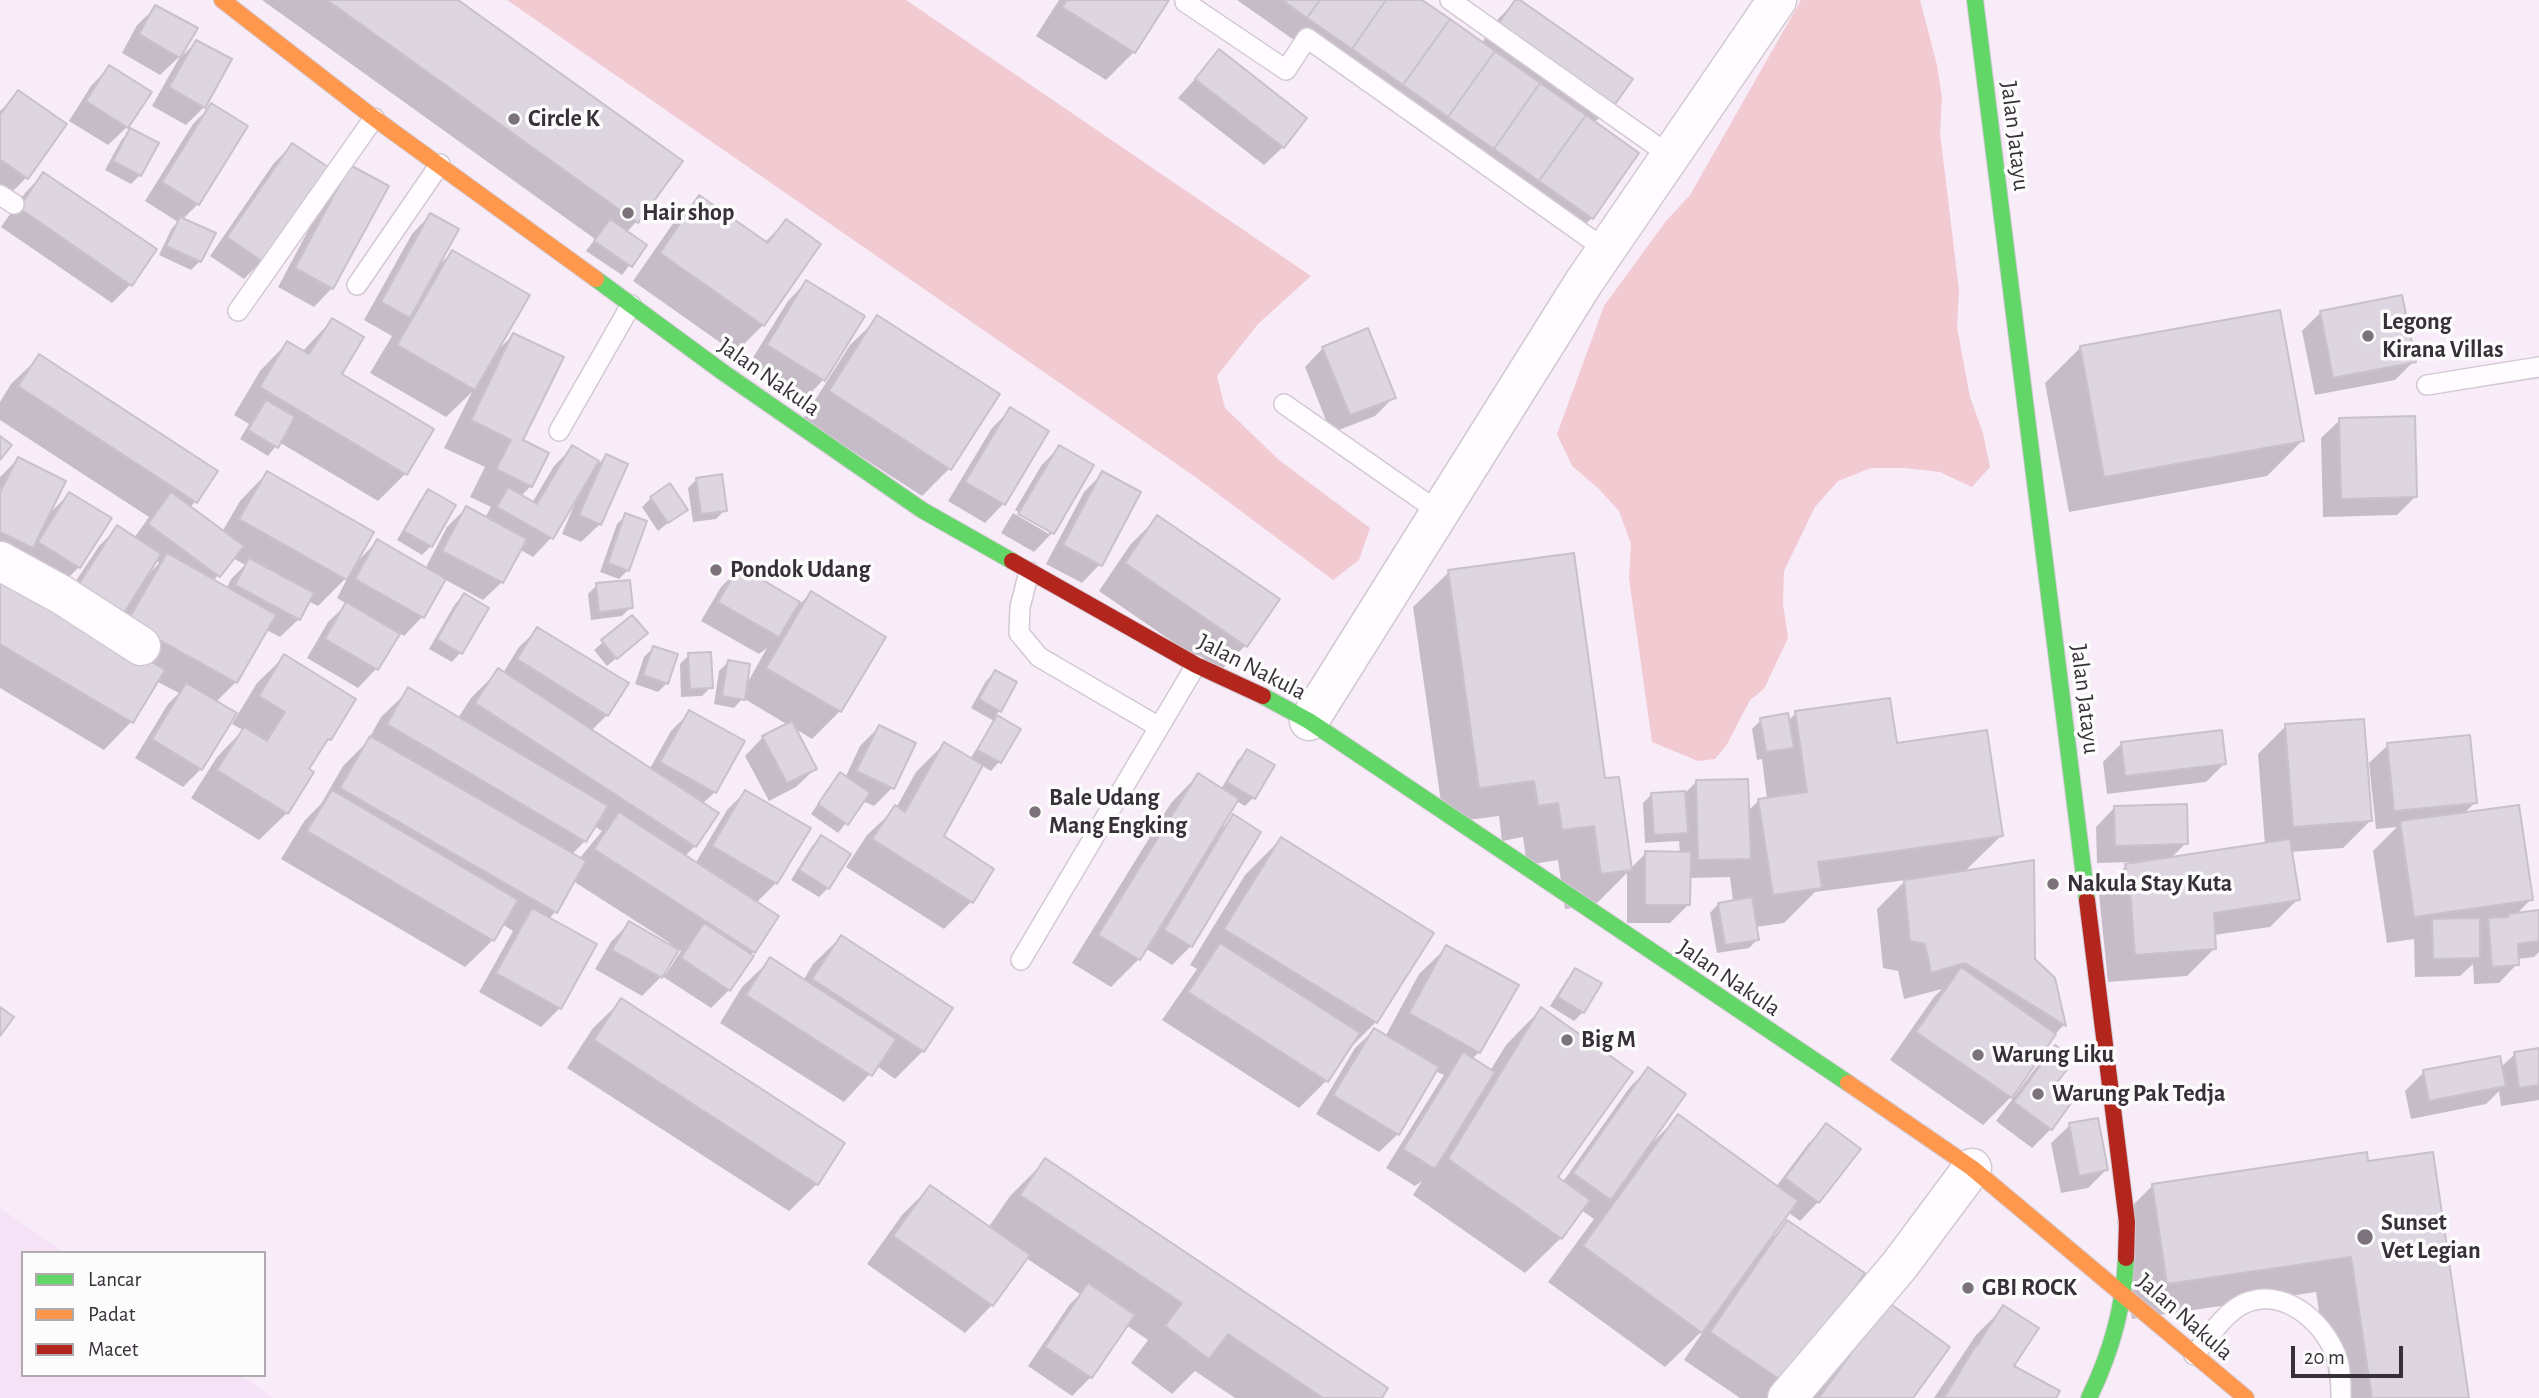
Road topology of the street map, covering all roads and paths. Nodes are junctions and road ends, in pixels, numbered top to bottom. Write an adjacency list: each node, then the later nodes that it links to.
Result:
1 (222, 0): 6 (main road, Jalan Nakula)
2 (1187, 0): 9 (lane)
3 (1450, 0): 7 (lane)
4 (1777, 0): 7 (street)
5 (1975, 0): 26 (main road, Jalan Jatayu)
6 (373, 118): 8 (main road, Jalan Nakula); 12 (lane)
7 (1669, 155): 9 (street)
8 (440, 164): 10 (lane); 11 (main road, Jalan Nakula)
9 (1606, 250): 17 (street)
10 (357, 285)
11 (631, 305): 16 (lane); 19 (main road, Jalan Nakula)
12 (238, 311)
13 (2539, 367): 14 (lane)
14 (2427, 385)
15 (1284, 404): 17 (lane)
16 (559, 431)
17 (1439, 512): 22 (street)
18 (0, 561): 20 (street)
19 (1029, 572): 21 (main road, Jalan Nakula); 23 (lane)
20 (141, 646)
21 (1196, 665): 22 (main road, Jalan Nakula); 23 (lane)
22 (1309, 721): 25 (main road, Jalan Nakula)
23 (1159, 727): 24 (lane)
24 (1021, 960)
25 (1972, 1168): 26 (main road, Jalan Nakula); 28 (street)
26 (2124, 1295): 27 (main road, Jalan Nakula); 29 (main road, Jalan Jatayu)
27 (2194, 1355): 30 (main road, Jalan Nakula); 31 (lane)
28 (1787, 1398)
29 (2089, 1398)
30 (2246, 1398)
31 (2341, 1398)

